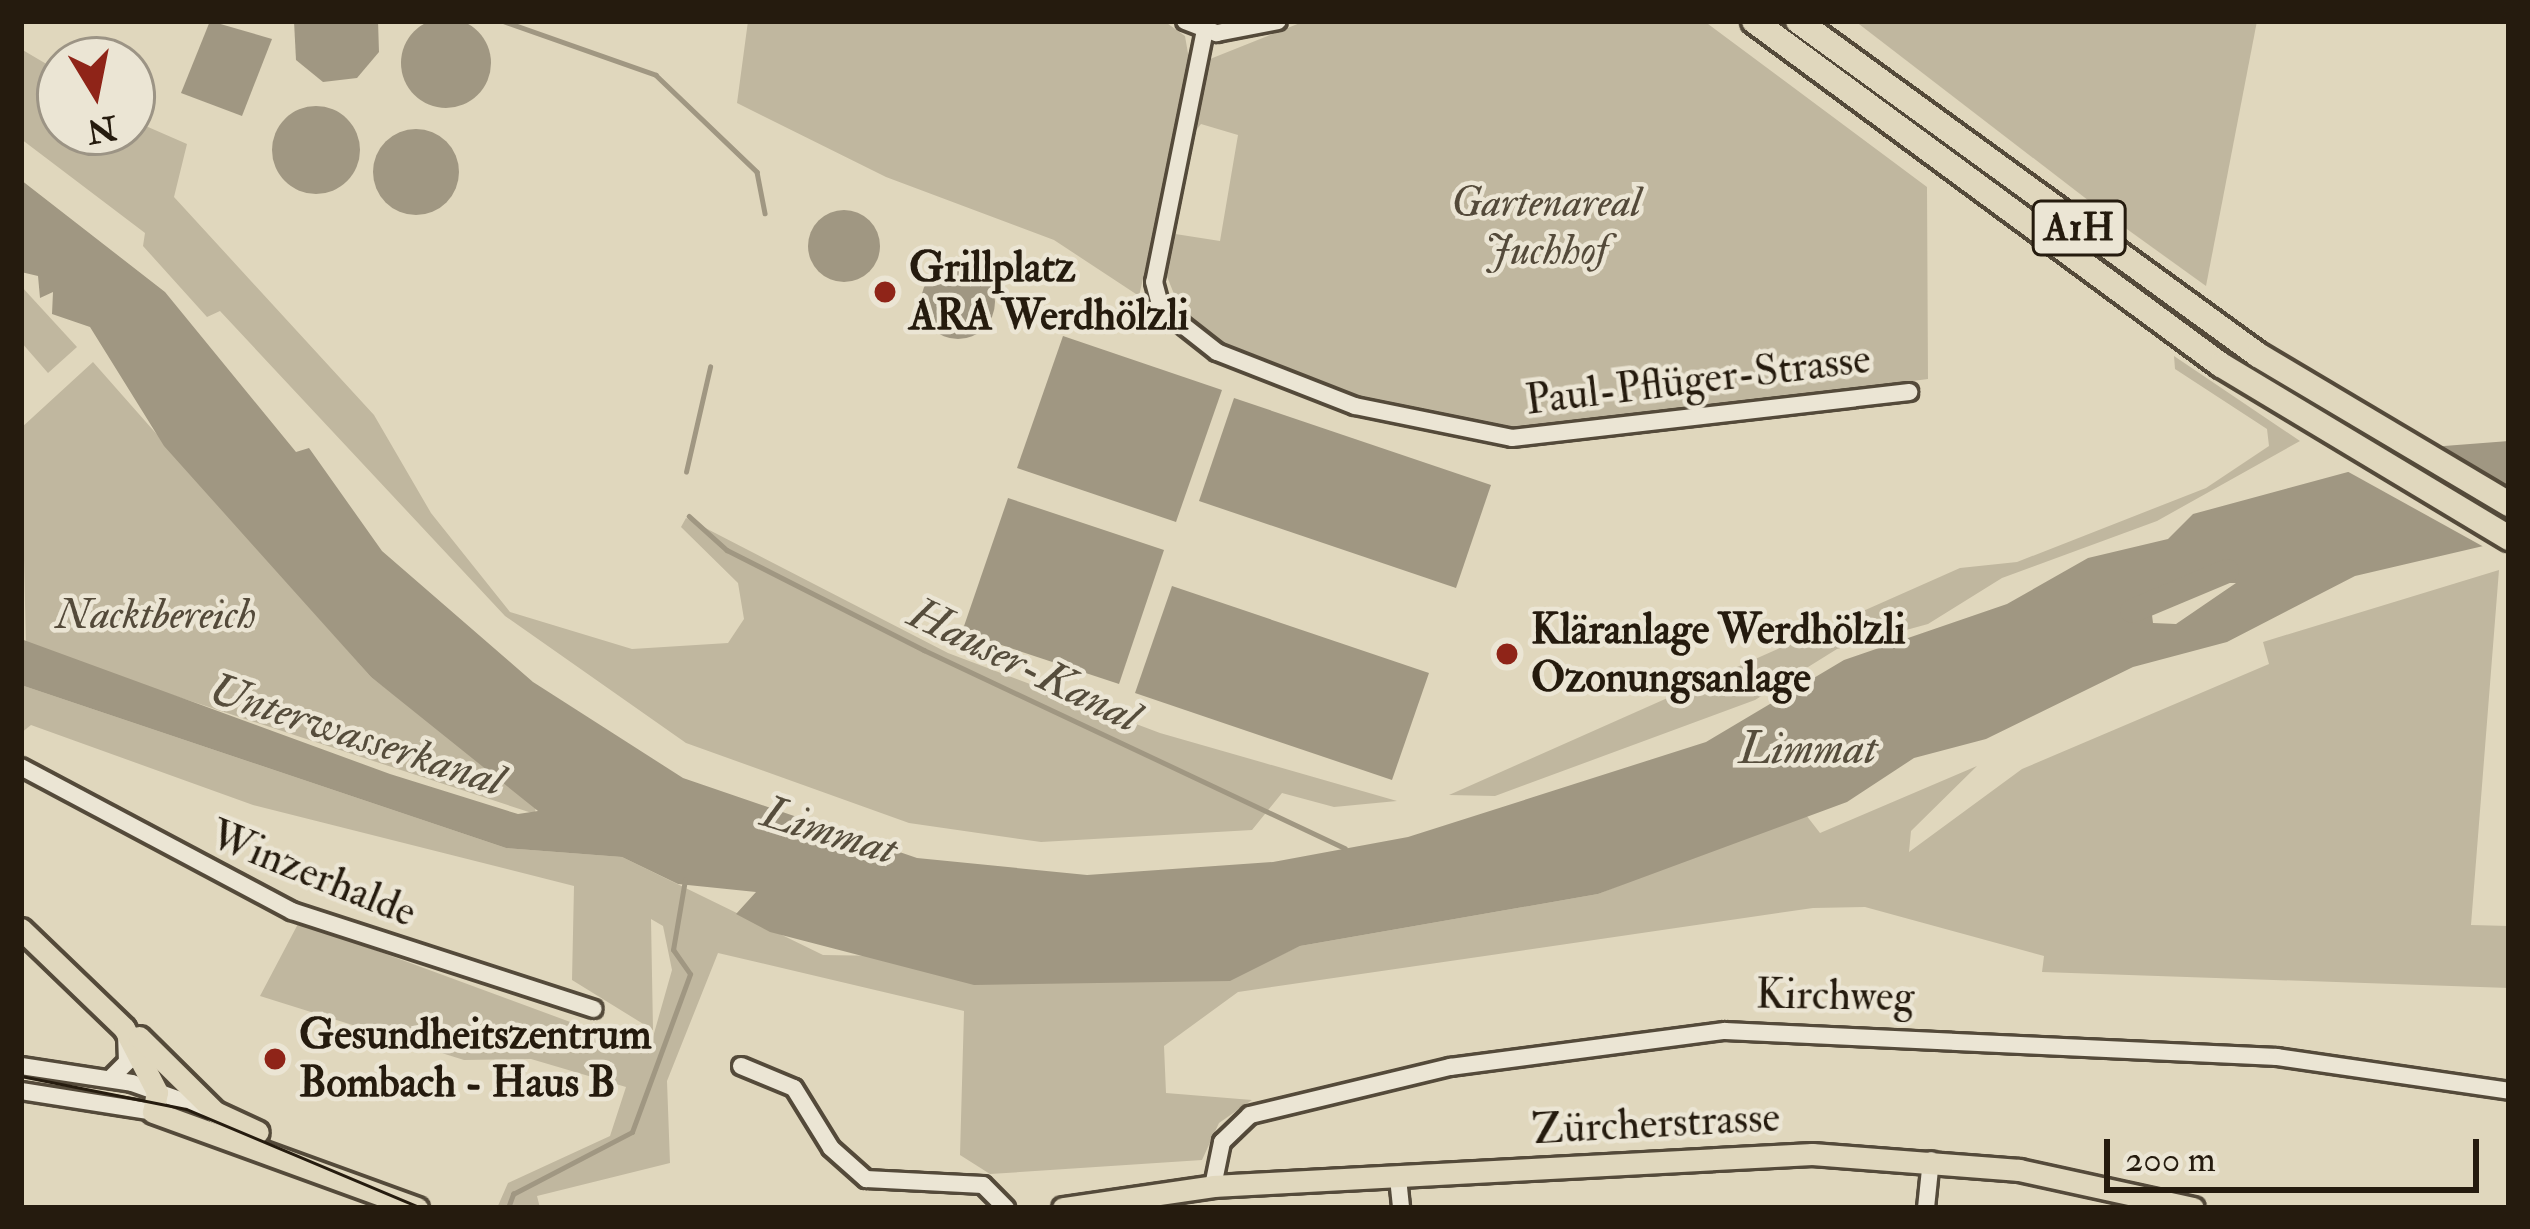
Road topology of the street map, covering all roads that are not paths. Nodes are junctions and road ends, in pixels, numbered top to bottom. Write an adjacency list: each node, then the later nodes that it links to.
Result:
1 (1185, 21): 5 (street)
2 (1278, 21): 5 (street)
3 (1754, 21): 8 (highway, A1H)
4 (1798, 21): 7 (highway, A1H)
5 (1204, 30): 6 (street, Paul-Pflüger-Strasse)
6 (1909, 392)
7 (2509, 504)
8 (2509, 538)
9 (21, 767): 11 (street, Winzerhalde)
10 (21, 929): 12 (main road)
11 (593, 1009)
12 (124, 1028): 13 (main road); 16 (street); 19 (main road)
13 (159, 1059): 19 (street); 20 (main road)
14 (21, 1066): 16 (street)
15 (741, 1066): 27 (street)
16 (110, 1079): 19 (street)
17 (21, 1091): 19 (street)
18 (2509, 1091): 24 (street, Kirchweg)
19 (155, 1102): 20 (street); 21 (main road)
20 (214, 1112): 21 (main road)
21 (304, 1160): 26 (main road)
22 (1931, 1160): 23 (main road, Zürcherstrasse); 25 (main road, Zürcherstrasse); 30 (street)
23 (1392, 1178): 24 (main road, Zürcherstrasse); 29 (street)
24 (1213, 1186): 28 (main road, Zürcherstrasse)
25 (2136, 1200): 31 (main road, Zürcherstrasse)
26 (417, 1208)
27 (1006, 1208)
28 (1063, 1208)
29 (1402, 1208)
30 (1926, 1208)
31 (2193, 1208)

